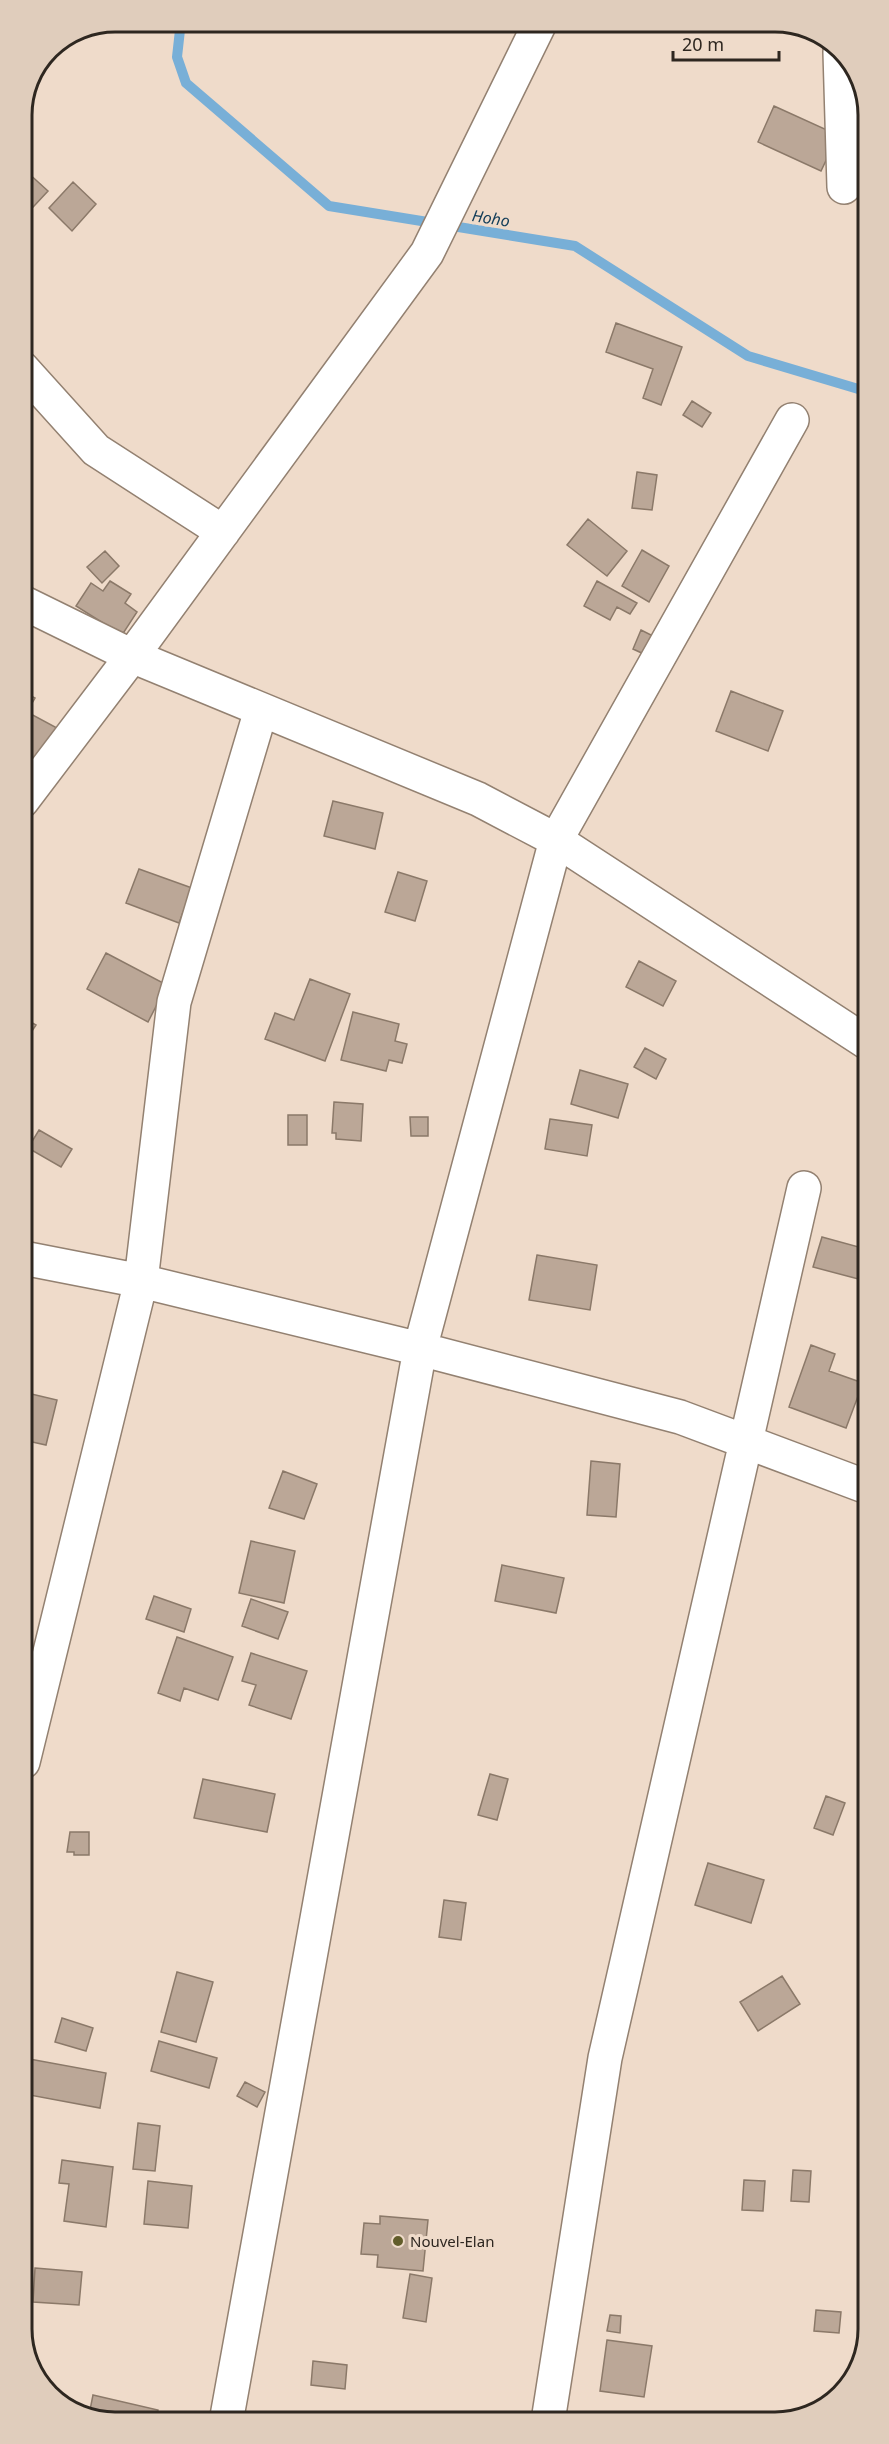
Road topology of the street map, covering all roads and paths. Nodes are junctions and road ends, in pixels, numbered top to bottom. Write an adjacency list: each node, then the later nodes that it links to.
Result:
1 (536, 32): 6 (street)
2 (840, 64): 3 (street)
3 (844, 187)
4 (32, 379): 6 (street)
5 (792, 420): 11 (street)
6 (223, 532): 8 (street)
7 (32, 607): 8 (street)
8 (132, 656): 9 (street); 10 (street)
9 (261, 710): 11 (street); 15 (street)
10 (32, 788)
11 (556, 840): 12 (street); 16 (street)
12 (857, 1036)
13 (804, 1188): 17 (street)
14 (32, 1260): 15 (street)
15 (141, 1281): 16 (street); 19 (street)
16 (420, 1349): 17 (street); 20 (street)
17 (746, 1442): 18 (street); 21 (street)
18 (857, 1483)
19 (32, 1725)
20 (228, 2412)
21 (549, 2412)

